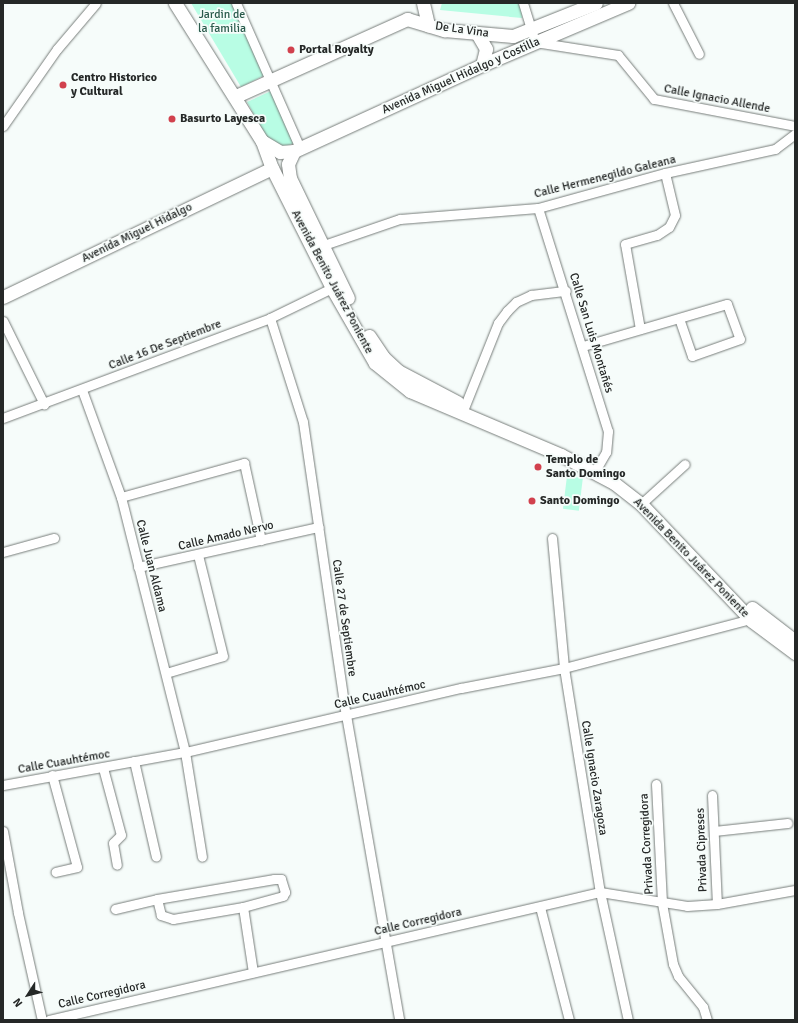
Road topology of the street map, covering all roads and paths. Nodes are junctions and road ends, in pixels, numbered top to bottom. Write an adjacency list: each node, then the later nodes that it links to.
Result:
1 (96, 3): 18 (street)
2 (175, 3): 17 (street, Avenida Benito Juárez Poniente)
3 (236, 3): 16 (street)
4 (422, 3): 9 (street)
5 (523, 3): 10 (street)
6 (596, 3): 10 (street, Avenida Miguel Hidalgo y Costilla)
7 (628, 3): 13 (street, Avenida Miguel Hidalgo y Costilla)
8 (673, 3): 14 (street)
9 (428, 25): 11 (street, De La Vina); 16 (street, De La Vina)
10 (531, 30): 12 (street, Avenida Miguel Hidalgo y Costilla); 13 (street)
11 (478, 35): 12 (street, De La Vina); 15 (street)
12 (513, 36)
13 (536, 42): 15 (street, Avenida Miguel Hidalgo y Costilla); 19 (street, Calle Ignacio Allende)
14 (699, 54)
15 (482, 65): 22 (street, Avenida Miguel Hidalgo y Costilla)
16 (270, 81): 17 (street, De La Vina); 22 (street)
17 (236, 96): 21 (street, Avenida Benito Juárez Poniente)
18 (3, 126)
19 (795, 126)
20 (795, 134): 24 (street, Calle Hermenegildo Galeana)
21 (262, 141): 22 (street); 23 (street, Avenida Benito Juárez Poniente)
22 (297, 150): 25 (street, Avenida Benito Juárez Poniente)
23 (272, 168): 25 (street); 27 (street, Avenida Benito Juárez Poniente); 30 (street, Avenida Miguel Hidalgo)
24 (665, 174): 26 (street, Calle Hermenegildo Galeana); 34 (street)
25 (300, 199): 27 (street, Avenida Benito Juárez Poniente)
26 (538, 208): 27 (street, Calle Hermenegildo Galeana); 29 (street, Calle San Luis Montañés)
27 (318, 247): 28 (street, Avenida Benito Juárez Poniente)
28 (337, 286): 31 (street, Calle 16 De Septiembre); 38 (street, Avenida Benito Juárez Poniente)
29 (566, 291): 35 (street, Calle San Luis Montañés); 38 (street)
30 (3, 297)
31 (270, 318): 36 (street, Calle 16 De Septiembre); 44 (street, Calle 27 de Septiembre)
32 (679, 319): 32 (street); 34 (street)
33 (3, 321): 37 (street)
34 (640, 329): 35 (street)
35 (583, 346): 41 (street, Calle San Luis Montañés)
36 (82, 390): 37 (street, Calle 16 De Septiembre); 42 (street, Calle Juan Aldama)
37 (44, 404): 39 (street, Calle 16 De Septiembre)
38 (463, 409): 41 (street, Avenida Benito Juárez Poniente)
39 (3, 418)
40 (685, 464): 43 (street)
41 (597, 468): 43 (street, Avenida Benito Juárez Poniente)
42 (121, 497): 47 (street); 50 (street, Calle Juan Aldama)
43 (643, 502): 51 (street, Avenida Benito Juárez Poniente)
44 (319, 527): 47 (street, Calle Amado Nervo); 56 (street, Calle 27 de Septiembre)
45 (54, 538): 48 (street)
46 (552, 538): 54 (street, Calle Ignacio Zaragoza)
47 (261, 540): 49 (street, Calle Amado Nervo)
48 (3, 552)
49 (198, 555): 50 (street, Calle Amado Nervo); 55 (street)
50 (138, 567): 55 (street, Calle Juan Aldama)
51 (756, 618): 52 (street, Avenida Benito Juárez Poniente); 53 (street, Avenida Benito Juárez Poniente); 54 (street, Calle Cuauhtémoc)
52 (795, 641)
53 (795, 653)
54 (564, 668): 56 (street, Calle Cuauhtémoc); 72 (street, Calle Ignacio Zaragoza)
55 (166, 673): 57 (street, Calle Juan Aldama)
56 (346, 715): 57 (street, Calle Cuauhtémoc); 79 (street, Calle 27 de Septiembre)
57 (185, 752): 58 (street, Calle Cuauhtémoc); 68 (street, Calle Juan Aldama)
58 (134, 762): 59 (street, Calle Cuauhtémoc); 67 (street)
59 (102, 768): 60 (street, Calle Cuauhtémoc); 69 (street)
60 (52, 775): 62 (street, Calle Cuauhtémoc); 70 (street)
61 (656, 784): 74 (street, Privada Corregidora)
62 (3, 785)
63 (712, 794): 66 (street, Privada Cipreses)
64 (788, 823): 66 (street)
65 (3, 831): 81 (street)
66 (714, 831): 75 (street, Privada Cipreses)
67 (156, 857)
68 (202, 857)
69 (117, 865)
70 (56, 872)
71 (795, 890): 75 (street, Calle Corregidora)
72 (600, 892): 74 (street, Calle Corregidora); 77 (street, Calle Corregidora); 85 (street, Calle Ignacio Zaragoza)
73 (157, 900): 76 (street); 76 (street); 78 (street)
74 (662, 903): 75 (street, Calle Corregidora); 86 (street, Privada Corregidora)
75 (716, 904)
76 (243, 907): 80 (street)
77 (540, 907): 79 (street, Calle Corregidora); 84 (street)
78 (115, 909)
79 (384, 941): 80 (street, Calle Corregidora); 83 (street, Calle 27 de Septiembre)
80 (253, 972): 82 (street, Calle Corregidora)
81 (42, 1020)
82 (49, 1020)
83 (399, 1020)
84 (568, 1020)
85 (628, 1020)
86 (707, 1020)

